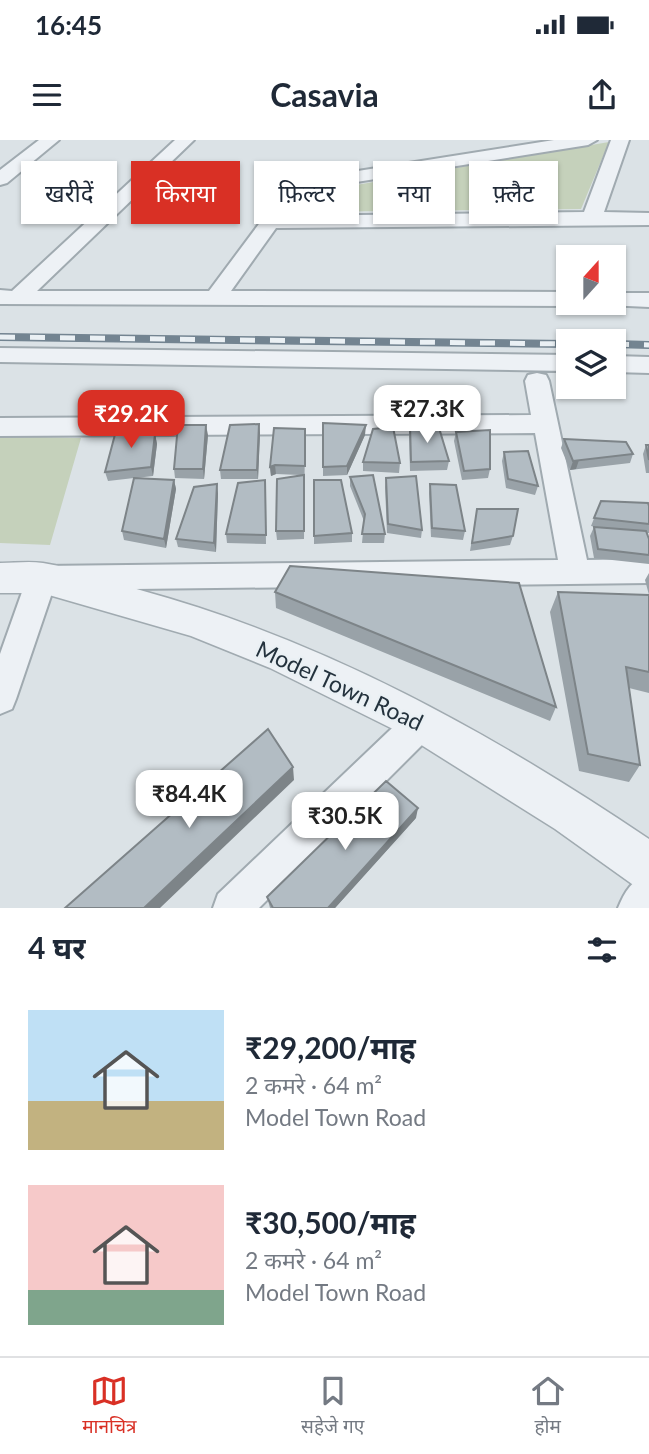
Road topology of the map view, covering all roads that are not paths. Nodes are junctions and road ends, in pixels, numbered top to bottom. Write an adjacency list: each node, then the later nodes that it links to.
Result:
1 (50, 140): 6 (street)
2 (185, 140): 12 (street)
3 (588, 140): 5 (street)
4 (620, 140): 7 (street)
5 (359, 176)
6 (0, 179)
7 (592, 218): 8 (street); 9 (street)
8 (649, 219)
9 (359, 221)
10 (269, 224): 11 (street)
11 (217, 296): 12 (street); 13 (street)
12 (9, 297)
13 (556, 299)
14 (626, 300): 15 (street)
15 (649, 300)
16 (0, 355): 17 (street)
17 (556, 363)
18 (626, 364): 19 (street)
19 (649, 365)
20 (537, 381): 21 (street)
21 (547, 424): 22 (street); 24 (street)
22 (0, 427)
23 (649, 571): 24 (street)
24 (575, 572): 26 (street)
25 (0, 578): 26 (street, Model Town Road)
26 (42, 578): 27 (street); 28 (street, Model Town Road)
27 (0, 699)
28 (422, 722): 29 (street, Model Town Road); 31 (street)
29 (649, 867)
30 (649, 892): 32 (street)
31 (232, 908)
32 (637, 908)

